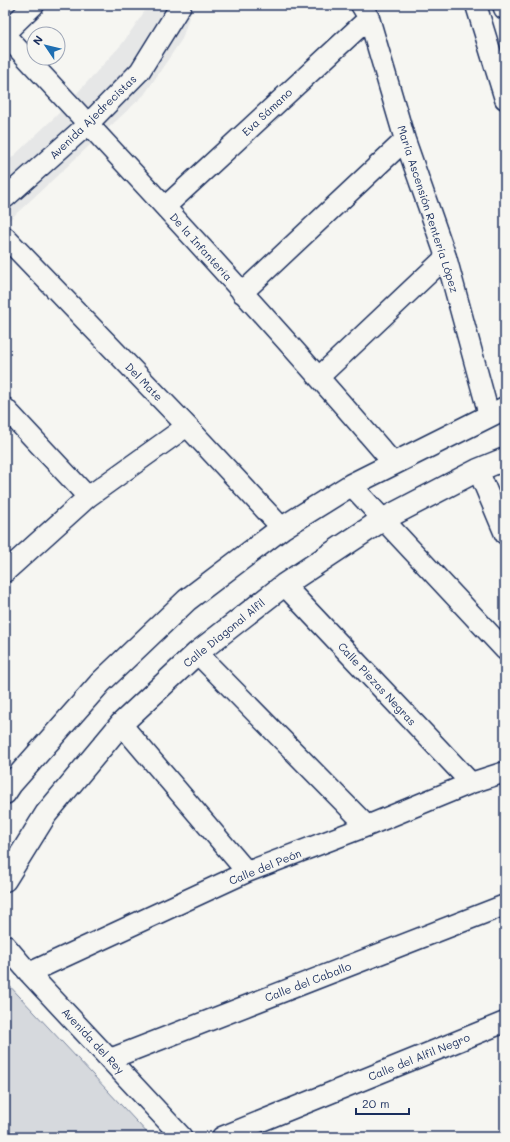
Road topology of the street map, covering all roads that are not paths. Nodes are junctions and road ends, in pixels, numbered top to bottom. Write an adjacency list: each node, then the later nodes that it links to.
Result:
1 (34, 5): 7 (street)
2 (181, 5): 9 (street, Avenida Ajedrecistas)
3 (476, 5): 8 (street)
4 (504, 5): 5 (street)
5 (505, 8)
6 (365, 11): 10 (street, María Ascensión Rentería López); 12 (street, Eva Sámano)
7 (5, 34): 9 (street, De la Infantería)
8 (505, 99)
9 (88, 124): 11 (street, Avenida Ajedrecistas); 12 (street, De la Infantería)
10 (405, 140): 14 (street, María Ascensión Rentería López); 15 (street)
11 (5, 198)
12 (165, 207): 15 (street, De la Infantería)
13 (5, 237): 19 (street, Del Mate)
14 (446, 257): 16 (street); 18 (street, María Ascensión Rentería López)
15 (242, 293): 16 (street, De la Infantería)
16 (320, 377): 21 (street, De la Infantería)
17 (5, 408): 24 (street)
18 (497, 411): 21 (street)
19 (187, 426): 24 (street); 26 (street, Del Mate)
20 (505, 459): 22 (street, Calle Diagonal Alfil)
21 (394, 464): 23 (street)
22 (478, 470): 25 (street, Calle Diagonal Alfil); 27 (street)
23 (351, 485): 25 (street); 26 (street)
24 (88, 497): 28 (street)
25 (382, 520): 29 (street, Calle Diagonal Alfil); 30 (street)
26 (282, 528): 35 (street)
27 (505, 534)
28 (5, 572)
29 (284, 585): 31 (street, Calle Diagonal Alfil); 34 (street, Calle Piezas Negras)
30 (505, 650)
31 (197, 653): 32 (street, Calle Diagonal Alfil); 36 (street)
32 (121, 724): 37 (street); 38 (street, Calle Diagonal Alfil)
33 (505, 772): 34 (street, Calle del Peón)
34 (470, 784): 36 (street, Calle del Peón)
35 (5, 793)
36 (367, 826): 37 (street, Calle del Peón)
37 (247, 872): 41 (street, Calle del Peón)
38 (5, 880)
39 (505, 906): 43 (street, Calle del Caballo)
40 (5, 945): 41 (street, Avenida del Rey)
41 (29, 973): 43 (street, Avenida del Rey)
42 (505, 1022): 45 (street, Calle del Alfil Negro)
43 (110, 1059): 44 (street, Avenida del Rey)
44 (182, 1137)
45 (222, 1137)

